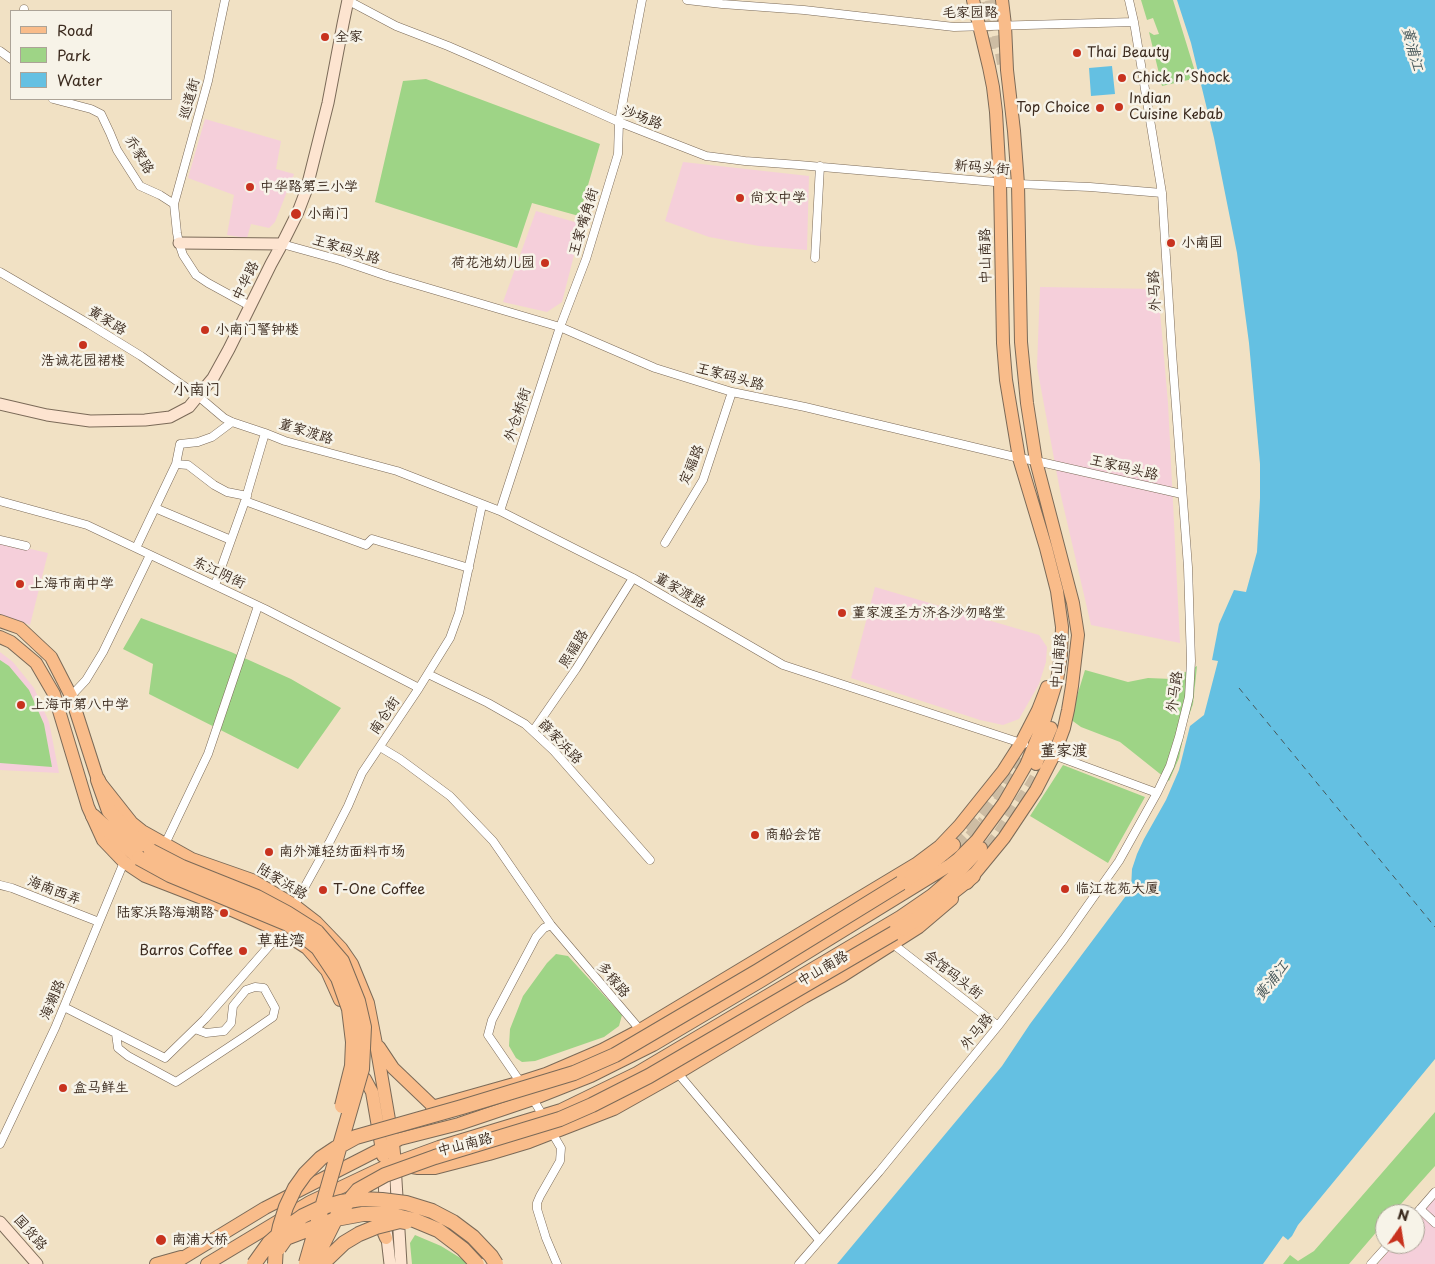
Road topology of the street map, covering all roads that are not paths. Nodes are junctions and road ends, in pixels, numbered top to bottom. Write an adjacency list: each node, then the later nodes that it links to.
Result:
1 (225, 0): 22 (street, 巡道街)
2 (348, 0): 16 (street, 沙场路); 24 (street, 中华路)
3 (642, 0): 16 (street, 王家嘴角街)
4 (687, 0): 9 (street, 毛家园路)
5 (805, 0): 9 (street)
6 (973, 0): 12 (main road, 中山南路)
7 (1002, 0): 11 (main road, 中山南路)
8 (1130, 0): 10 (street, 外马路)
9 (804, 10): 12 (street, 毛家园路)
10 (1134, 22): 11 (street, 毛家园路); 21 (street, 外马路)
11 (1005, 25): 12 (street, 毛家园路); 20 (main road, 中山南路)
12 (978, 27): 19 (main road, 中山南路)
13 (0, 51): 14 (street)
14 (10, 58)
15 (57, 100): 22 (street, 乔家路)
16 (619, 122): 17 (street, 沙场路); 28 (street, 王家嘴角街)
17 (799, 165): 18 (street, 新码头街)
18 (820, 166): 19 (street, 新码头街); 25 (street)
19 (1000, 182): 20 (street, 新码头街); 34 (main road, 中山南路)
20 (1018, 184): 21 (street, 新码头街); 35 (main road, 中山南路)
21 (1162, 193): 37 (street, 外马路)
22 (174, 204): 23 (street)
23 (179, 243): 24 (street); 27 (street)
24 (282, 244): 27 (street, 中华路); 28 (street, 王家码头路)
25 (815, 258)
26 (0, 272): 30 (street, 黄家路)
27 (250, 306): 30 (street, 中华路)
28 (560, 327): 29 (street, 王家码头路); 42 (street, 外仓桥街)
29 (732, 392): 34 (street, 王家码头路); 45 (street, 定福路)
30 (198, 396): 31 (street, 中华路); 32 (street, 董家渡路)
31 (0, 404)
32 (232, 422): 33 (street, 董家渡路); 36 (street)
33 (265, 433): 38 (street); 40 (street, 董家渡路)
34 (1019, 458): 35 (street, 王家码头路); 54 (main road, 中山南路)
35 (1036, 461): 37 (street, 王家码头路); 62 (main road, 中山南路)
36 (176, 464): 38 (street); 41 (street)
37 (1182, 494): 64 (street, 外马路)
38 (246, 498): 44 (street); 49 (street)
39 (0, 501): 47 (street, 东江阴街)
40 (482, 505): 42 (street, 董家渡路); 49 (street, 南仓街)
41 (155, 508): 44 (street); 47 (street)
42 (500, 511): 50 (street, 董家渡路)
43 (0, 540): 46 (street)
44 (231, 540): 51 (street)
45 (665, 543)
46 (26, 546)
47 (136, 548): 48 (street, 东江阴街)
48 (150, 555): 51 (street, 东江阴街); 58 (street)
49 (468, 568): 56 (street, 南仓街)
50 (633, 578): 59 (street, 熙福路); 60 (street, 董家渡路)
51 (215, 585): 52 (street, 东江阴街)
52 (258, 606): 57 (street, 东江阴街); 66 (street)
53 (0, 621): 58 (main road, 陆家浜路)
54 (1062, 627): 60 (main road, 中山南路); 62 (main road, 中山南路)
55 (0, 637): 65 (main road, 陆家浜路)
56 (428, 674): 57 (street, 南仓街); 59 (street, 薛家浜路)
57 (419, 688): 61 (street, 南仓街)
58 (72, 696): 63 (main road, 陆家浜路)
59 (533, 731): 69 (street, 薛家浜路)
60 (1021, 743): 62 (street, 董家渡路); 67 (main road, 中山南路)
61 (380, 747): 74 (street, 南仓街); 76 (street, 多稼路)
62 (1043, 751): 64 (street, 董家渡路); 71 (main road, 中山南路); 72 (main road, 中山南路); 77 (main road, 中山南路)
63 (98, 780): 66 (main road, 陆家浜路); 68 (highway)
64 (1157, 793): 81 (street, 外马路)
65 (93, 816): 68 (highway); 70 (main road, 陆家浜路)
66 (165, 844): 74 (main road, 陆家浜路)
67 (950, 847): 71 (main road, 中山南路); 83 (main road, 中山南路); 113 (highway, bridge)
68 (145, 854): 114 (highway, bridge); 115 (highway, bridge)
69 (650, 860)
70 (124, 862): 75 (street, 海潮路); 78 (main road, 陆家浜路)
71 (927, 878): 86 (main road, 中山南路)
72 (967, 878): 77 (main road, 中山南路); 79 (highway)
73 (0, 885): 75 (street, 海南西弄)
74 (294, 905): 78 (street, 南仓街); 85 (main road, 陆家浜路)
75 (99, 922): 80 (street, 海潮路)
76 (551, 925): 83 (street, 多稼路); 89 (street)
77 (877, 931): 87 (main road, 中山南路)
78 (282, 932): 82 (street, 南仓街); 96 (main road, 陆家浜路)
79 (894, 938): 81 (street, 会馆码头街); 88 (main road, 中山南路); 116 (highway, bridge)
80 (64, 1007): 84 (street); 95 (street, 海潮路)
81 (998, 1026): 104 (street, 外马路)
82 (195, 1029): 84 (street, 南仓街); 84 (street)
83 (640, 1030): 86 (street, 多稼路); 89 (main road, 中山南路)
84 (116, 1034)
85 (376, 1044): 91 (main road); 96 (main road, 陆家浜路)
86 (653, 1045): 87 (street, 多稼路); 90 (main road, 中山南路)
87 (664, 1057): 88 (street, 多稼路); 92 (main road, 中山南路)
88 (678, 1074): 94 (main road, 中山南路); 104 (street, 多稼路)
89 (521, 1082): 90 (street); 91 (main road, 中山南路)
90 (533, 1099): 92 (street); 93 (main road, 中山南路)
91 (432, 1106): 93 (main road)
92 (543, 1115): 94 (street); 97 (main road, 中山南路)
93 (459, 1124): 96 (main road, 中山南路)
94 (553, 1134): 97 (main road, 中山南路); 123 (street)
95 (0, 1144)
96 (388, 1146): 97 (main road, 陆家浜路); 106 (main road, 中山南路)
97 (390, 1165): 98 (main road); 100 (main road, 中山南路); 103 (street, 陆家浜路); 119 (street, 陆家浜路)
98 (364, 1187): 100 (main road); 103 (main road)
99 (1435, 1192): 101 (street)
100 (330, 1193): 110 (main road, 中山南路)
101 (1424, 1204)
102 (0, 1222): 107 (street, 国货路)
103 (386, 1238): 118 (street, 陆家浜路)
104 (819, 1240): 124 (street, 外马路)
105 (1380, 1254): 125 (street)
106 (188, 1255): 108 (main road, 中山南路); 109 (main road, 中山南路)
107 (37, 1264)
108 (156, 1264)
109 (173, 1264)
110 (207, 1264)
111 (254, 1264): 122 (highway, bridge)
112 (267, 1264): 120 (highway, bridge)
113 (275, 1264)
114 (296, 1264)
115 (306, 1264)
116 (313, 1264)
117 (322, 1264): 121 (highway, bridge)
118 (390, 1264)
119 (400, 1264)
120 (477, 1264)
121 (486, 1264)
122 (496, 1264)
123 (557, 1264)
124 (799, 1264)
125 (1371, 1264)

